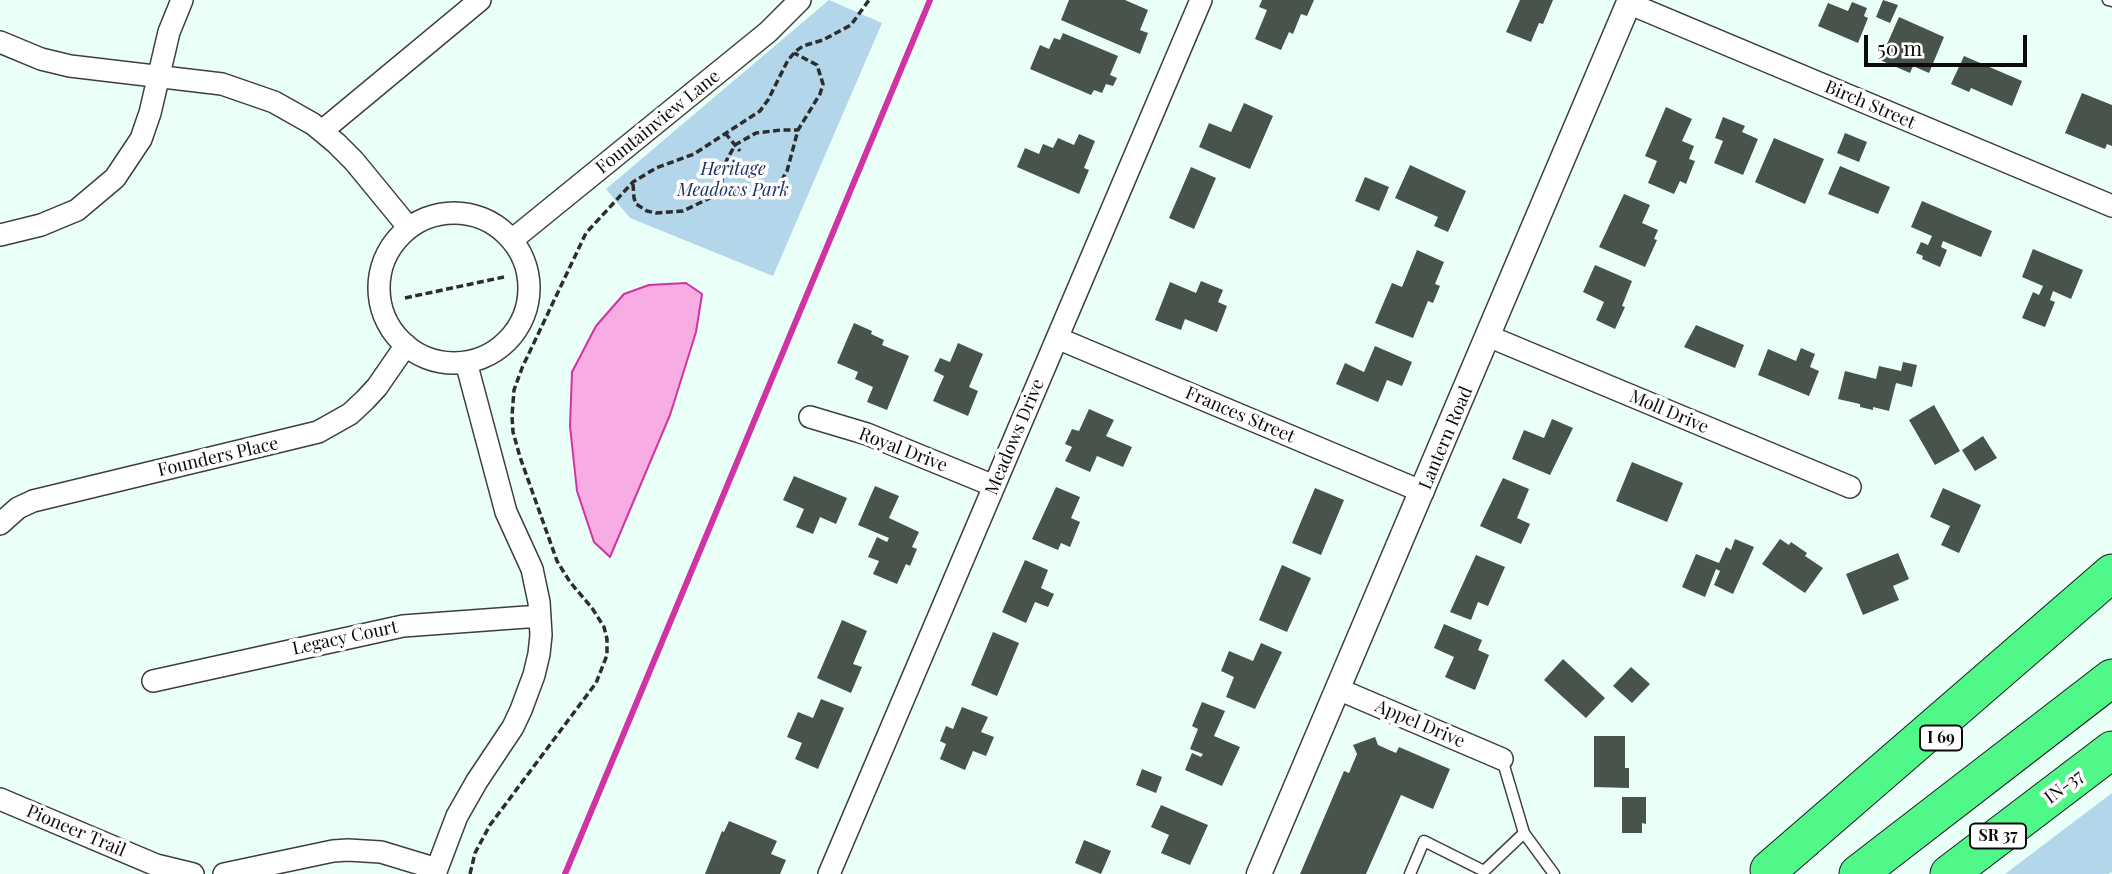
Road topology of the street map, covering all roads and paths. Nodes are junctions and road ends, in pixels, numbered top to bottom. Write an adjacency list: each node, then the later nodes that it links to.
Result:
1 (182, 0): 9 (street)
2 (480, 0): 11 (street)
3 (800, 0): 20 (street, Fountainview Lane)
4 (869, 0): 8 (path)
5 (1201, 0): 24 (street, Meadows Drive)
6 (1629, 1): 17 (street, Birch Street); 23 (street, Lantern Road)
7 (0, 41): 9 (street)
8 (794, 53): 10 (path); 12 (path)
9 (159, 77): 11 (street); 19 (street)
10 (798, 130): 13 (path); 16 (path)
11 (322, 131): 18 (street)
12 (725, 133): 13 (path); 15 (path)
13 (735, 145): 14 (path); 16 (path)
14 (740, 151)
15 (633, 182): 16 (path); 47 (path)
16 (721, 195)
17 (2112, 206)
18 (409, 228): 20 (street); 25 (street)
19 (0, 235)
20 (512, 240): 26 (street)
21 (505, 277): 22 (path)
22 (405, 298)
23 (1488, 336): 29 (street, Moll Drive); 30 (street, Lantern Road)
24 (1057, 338): 28 (street, Meadows Drive); 30 (street, Frances Street)
25 (406, 345): 26 (street); 31 (street, Founders Place)
26 (466, 362): 34 (street)
27 (810, 417): 28 (street, Royal Drive)
28 (994, 486): 48 (street, Meadows Drive)
29 (1850, 487)
30 (1423, 492): 37 (street, Lantern Road)
31 (0, 524)
32 (2112, 573): 43 (highway)
33 (2112, 607): 43 (highway, I 69)
34 (540, 616): 36 (street, Legacy Court); 42 (street)
35 (2112, 678): 52 (highway)
36 (153, 681)
37 (1338, 689): 39 (street, Appel Drive); 49 (street, Lantern Road)
38 (2112, 750): 53 (highway, IN-37 / SR 37)
39 (1502, 759): 41 (lane)
40 (0, 799): 45 (street, Pioneer Trail)
41 (1524, 833): 44 (lane); 51 (lane)
42 (436, 872): 46 (street)
43 (1766, 872)
44 (1482, 873): 50 (lane)
45 (193, 874)
46 (224, 874)
47 (470, 874)
48 (829, 874)
49 (1259, 874)
50 (1410, 874)
51 (1554, 874)
52 (1858, 874)
53 (1949, 874)

